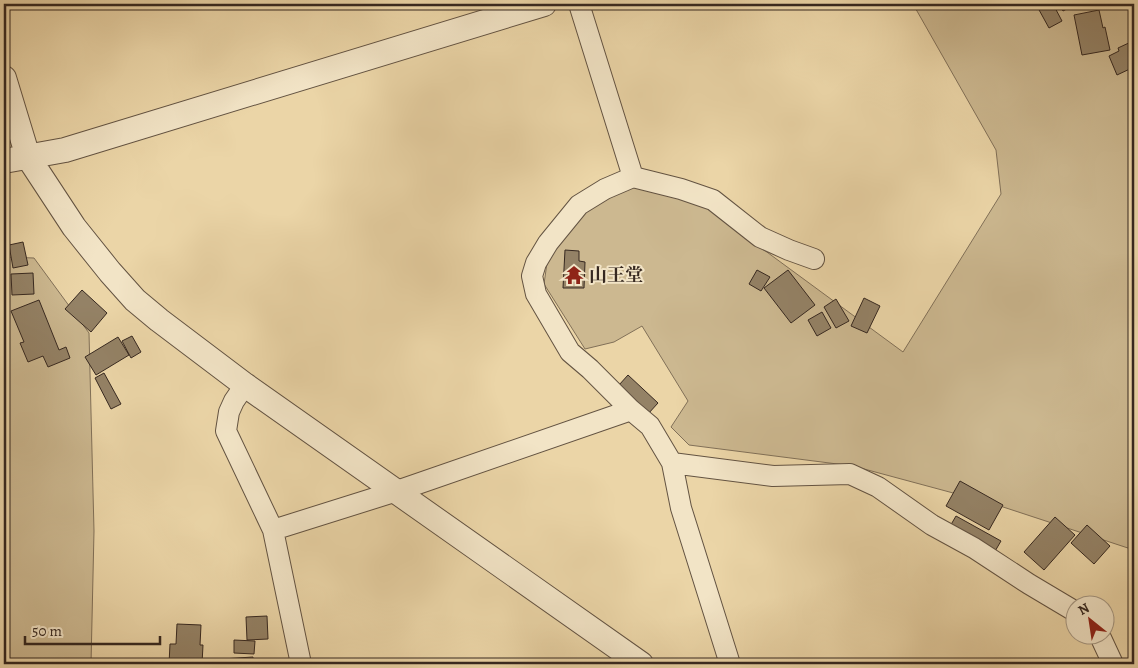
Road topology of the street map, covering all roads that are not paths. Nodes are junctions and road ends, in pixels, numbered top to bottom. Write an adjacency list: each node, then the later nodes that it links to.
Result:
1 (544, 4): 4 (street)
2 (579, 4): 6 (street)
3 (4, 78): 4 (street)
4 (28, 157): 5 (street); 8 (street)
5 (4, 161)
6 (634, 177): 7 (street); 9 (street)
7 (814, 258)
8 (245, 385): 11 (street); 12 (street)
9 (631, 410): 10 (street); 11 (street)
10 (672, 462): 13 (street); 17 (street)
11 (396, 491): 12 (street); 16 (street)
12 (273, 530): 15 (street)
13 (1066, 606)
14 (1105, 646): 18 (street)
15 (301, 664)
16 (642, 664)
17 (730, 664)
18 (1113, 664)

